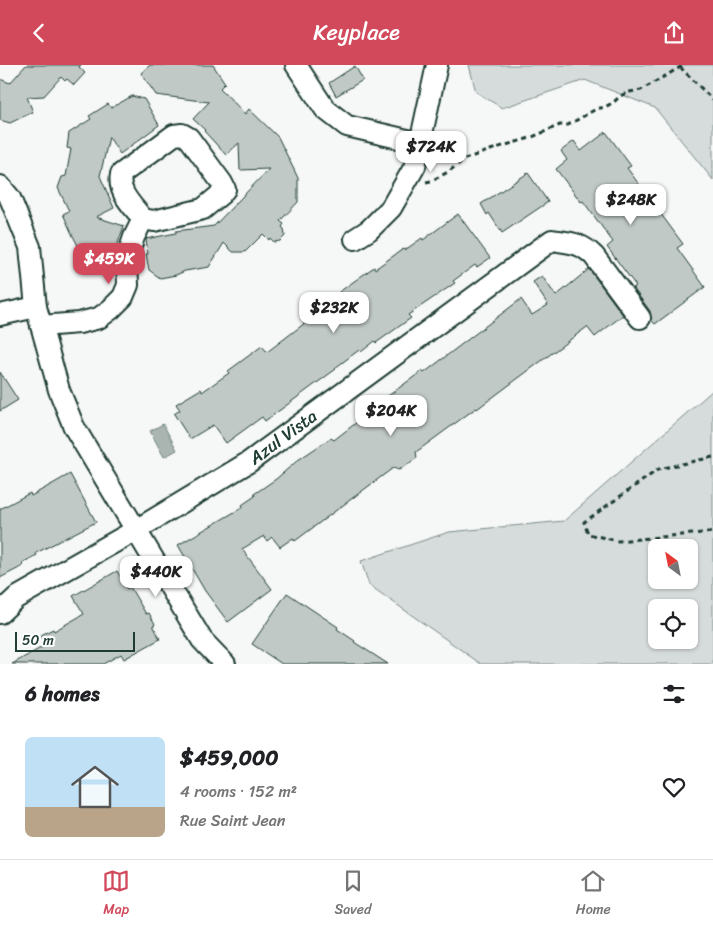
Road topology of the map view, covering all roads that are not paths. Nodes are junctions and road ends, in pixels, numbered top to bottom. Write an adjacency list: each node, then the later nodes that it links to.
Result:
1 (296, 65): 3 (street)
2 (437, 65): 3 (street)
3 (420, 143): 6 (street)
4 (0, 186): 8 (street)
5 (143, 219): 5 (street); 8 (street)
6 (355, 239)
7 (0, 315): 8 (street)
8 (39, 317): 10 (street)
9 (640, 318): 10 (street, Azul Vista)
10 (136, 530): 11 (street, Azul Vista); 12 (street)
11 (0, 613)
12 (225, 664)

